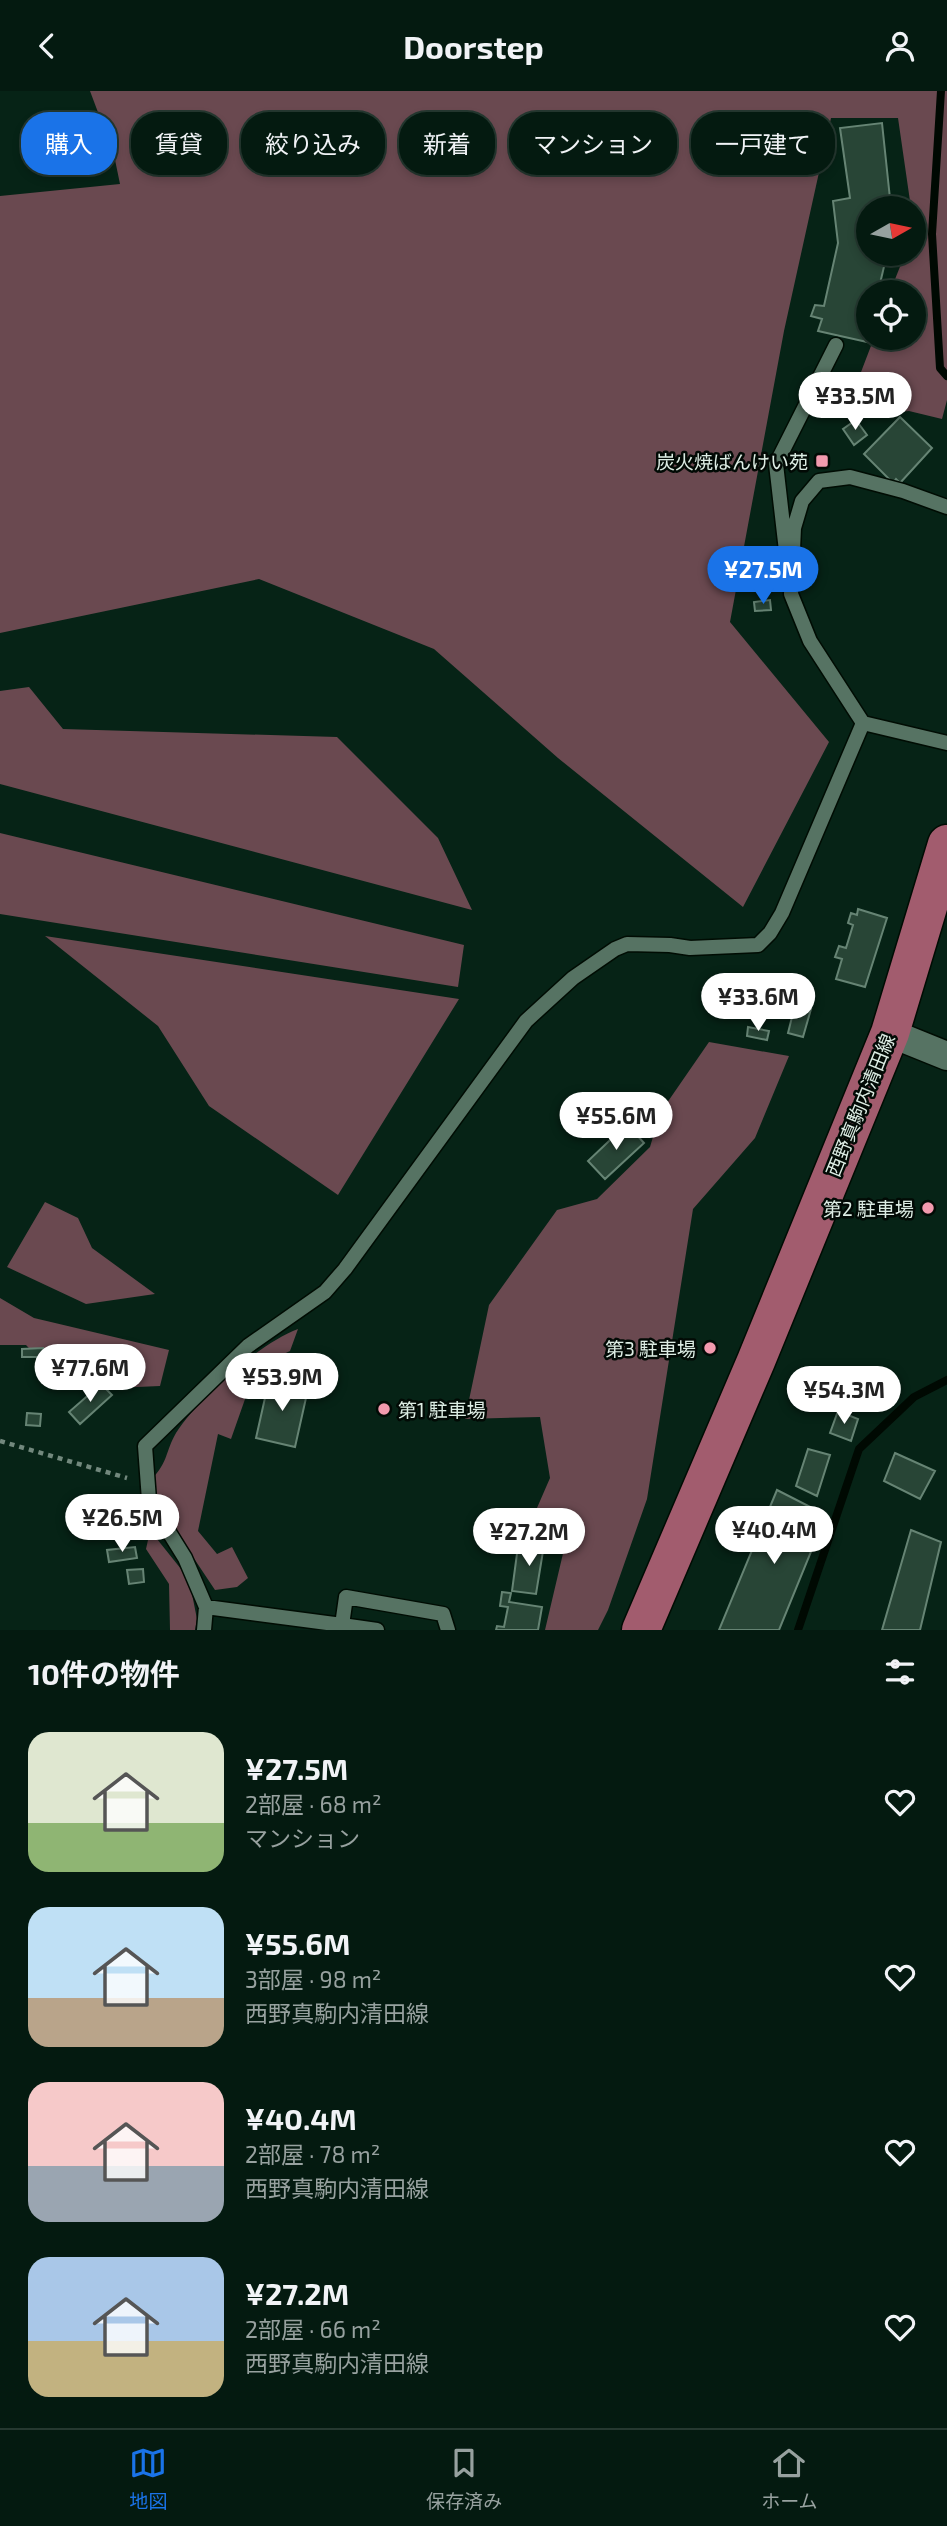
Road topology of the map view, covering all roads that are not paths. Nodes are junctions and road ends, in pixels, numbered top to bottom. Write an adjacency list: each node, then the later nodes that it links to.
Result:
1 (836, 345): 3 (lane)
2 (947, 507): 3 (lane)
3 (791, 594): 4 (lane)
4 (863, 723): 5 (lane); 9 (lane)
5 (947, 743)
6 (947, 844): 7 (main road, 西野真駒内清田線)
7 (890, 1033): 8 (street); 14 (main road, 西野真駒内清田線)
8 (947, 1056)
9 (206, 1607): 10 (lane); 11 (lane)
10 (342, 1626): 12 (lane); 13 (lane)
11 (204, 1630)
12 (377, 1630)
13 (448, 1630)
14 (641, 1630)

